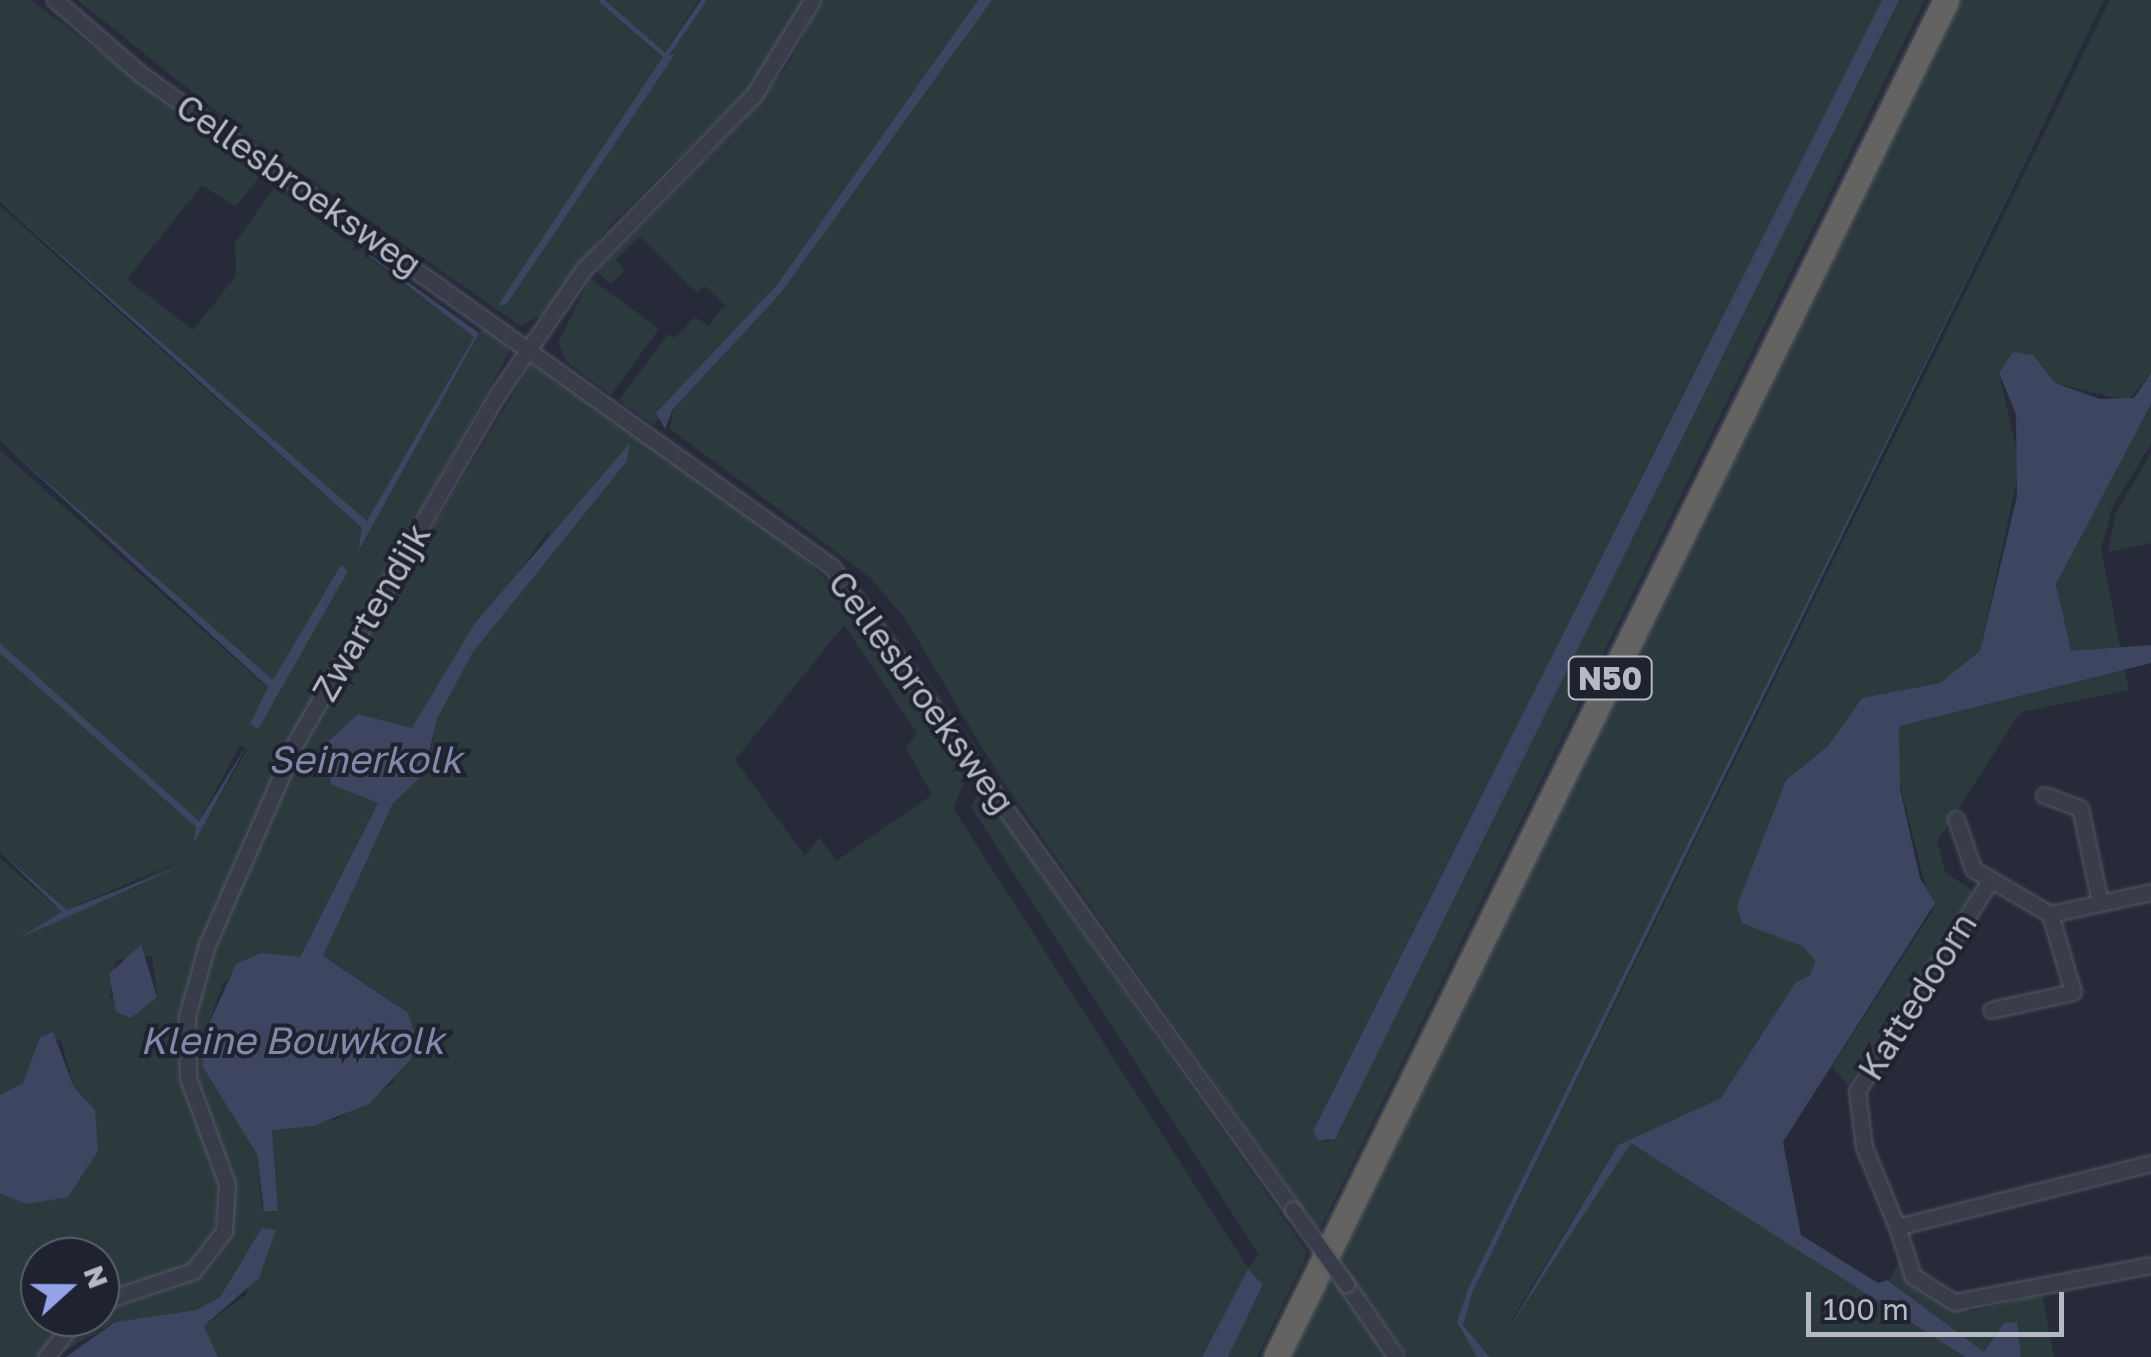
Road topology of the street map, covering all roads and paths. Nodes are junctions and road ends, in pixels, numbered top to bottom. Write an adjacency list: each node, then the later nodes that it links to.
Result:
1 (55, 0): 5 (street, Cellesbroeksweg)
2 (812, 0): 5 (street, Zwartendijk)
3 (1935, 0): 19 (highway, N50)
4 (1946, 0): 20 (highway, N50)
5 (530, 350): 16 (street, Zwartendijk); 21 (street, Cellesbroeksweg, bridge)
6 (2044, 795): 10 (street)
7 (1956, 819): 8 (street, Kattedoorn)
8 (1989, 882): 11 (street, Kattedoorn); 14 (street, Kattedoorn)
9 (2151, 892): 10 (street)
10 (2100, 902): 11 (street)
11 (2050, 914): 12 (street, Kattedoorn)
12 (1991, 1010)
13 (2151, 1162): 14 (street)
14 (1897, 1227): 15 (street, Kattedoorn)
15 (2151, 1265)
16 (120, 1296)
17 (62, 1337): 18 (street)
18 (46, 1357)
19 (1265, 1357)
20 (1276, 1357)
21 (1396, 1357)

